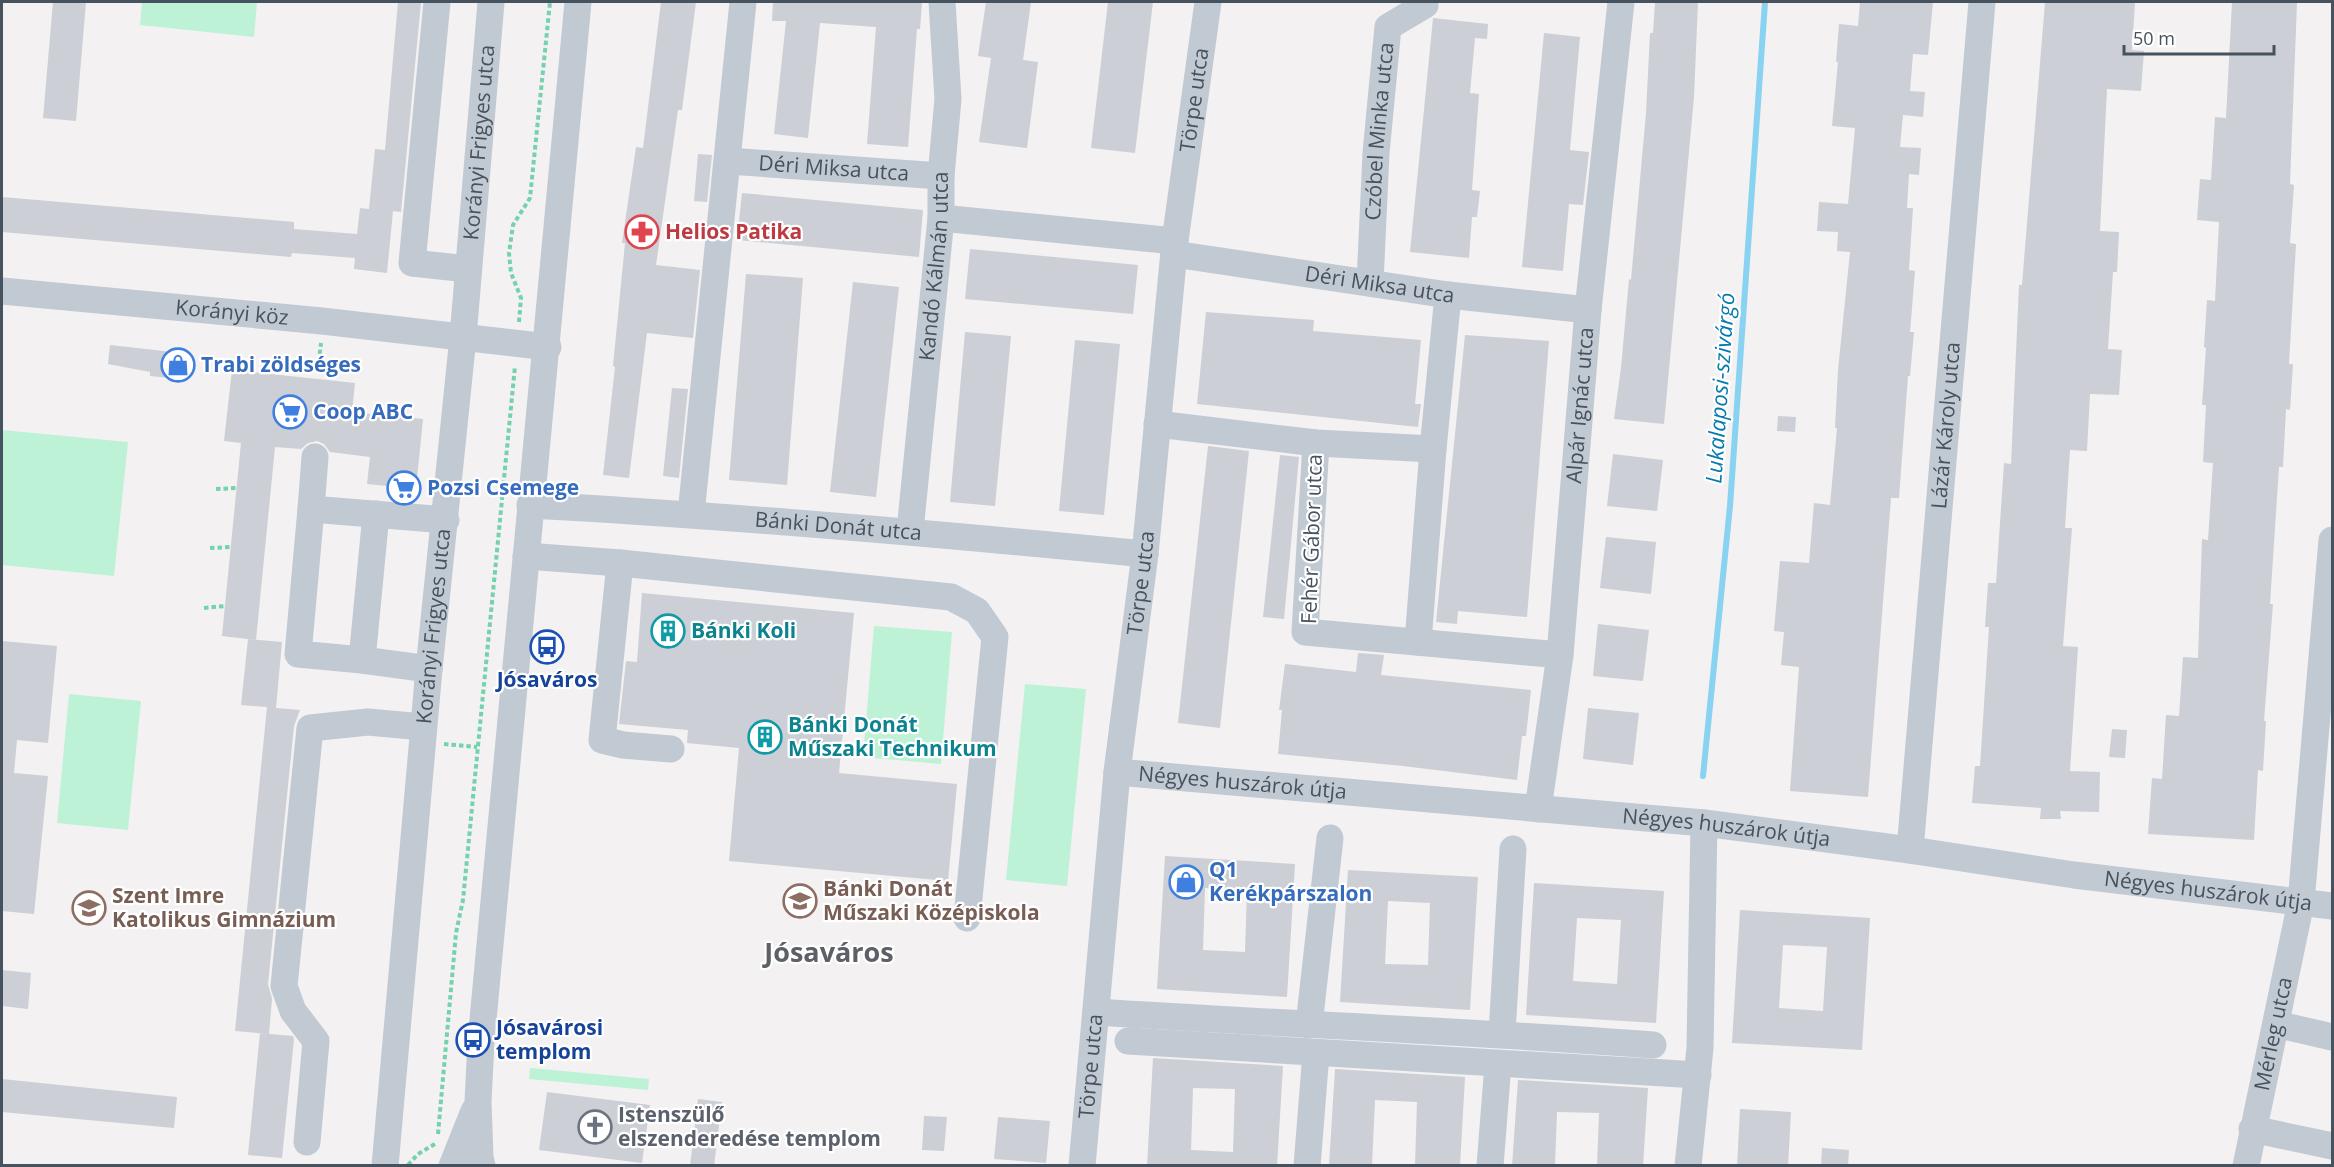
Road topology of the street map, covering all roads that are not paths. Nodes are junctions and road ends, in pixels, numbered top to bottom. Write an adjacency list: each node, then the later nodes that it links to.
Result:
1 (437, 2): 14 (street)
2 (490, 2): 14 (street, Korányi Frigyes utca)
3 (578, 2): 20 (street)
4 (743, 2): 10 (street)
5 (942, 2): 11 (street, Kandó Kálmán utca)
6 (1208, 2): 13 (street, Törpe utca)
7 (1425, 2): 15 (street, Czóbel Minka utca)
8 (1621, 2): 18 (street, Alpár Ignác utca)
9 (1982, 2): 46 (street, Lázár Károly utca)
10 (728, 161): 11 (street, Déri Miksa utca); 28 (street)
11 (941, 176): 12 (street, Kandó Kálmán utca)
12 (941, 218): 13 (street, Déri Miksa utca); 30 (street, Kandó Kálmán utca)
13 (1175, 247): 15 (street, Déri Miksa utca); 21 (street, Törpe utca)
14 (468, 269): 19 (street, Korányi Frigyes utca)
15 (1370, 283): 17 (street, Déri Miksa utca)
16 (2, 291): 19 (street, Korányi köz)
17 (1448, 295): 18 (street, Déri Miksa utca); 23 (street)
18 (1588, 309): 36 (street, Alpár Ignác utca)
19 (463, 337): 20 (street, Korányi köz); 29 (street, Korányi Frigyes utca)
20 (548, 347): 25 (street)
21 (1157, 424): 22 (street, Fehér Gábor utca); 32 (street, Törpe utca)
22 (1317, 443): 23 (street, Fehér Gábor utca); 35 (street, Fehér Gábor utca)
23 (1433, 449): 35 (street)
24 (315, 457): 26 (street)
25 (530, 505): 28 (street, Bánki Donát utca); 33 (street)
26 (311, 509): 27 (street); 37 (street)
27 (376, 514): 29 (street); 37 (street)
28 (691, 514): 30 (street, Bánki Donát utca)
29 (446, 520): 38 (street, Korányi Frigyes utca)
30 (910, 531): 32 (street, Bánki Donát utca)
31 (2332, 540): 47 (street, Mérleg utca)
32 (1145, 554): 41 (street, Törpe utca)
33 (526, 556): 34 (street); 60 (street)
34 (620, 563): 40 (street); 49 (street)
35 (1418, 642): 36 (street, Fehér Gábor utca)
36 (1560, 655): 42 (street, Alpár Ignác utca)
37 (362, 660): 38 (street)
38 (429, 669): 39 (street, Korányi Frigyes utca)
39 (423, 734): 62 (street); 64 (street, Korányi Frigyes utca)
40 (670, 749)
41 (1117, 772): 42 (street, Négyes huszárok útja); 50 (street, Törpe utca)
42 (1538, 809): 43 (street, Négyes huszárok útja)
43 (1704, 823): 46 (street, Négyes huszárok útja); 59 (street)
44 (1330, 838): 52 (street)
45 (1513, 849): 53 (street)
46 (1910, 850): 47 (street, Négyes huszárok útja)
47 (2301, 902): 48 (street, Négyes huszárok útja); 51 (street, Mérleg utca)
48 (2332, 906)
49 (967, 918)
50 (1096, 1012): 52 (street); 67 (street, Törpe utca)
51 (2276, 1024): 54 (street); 61 (street, Mérleg utca)
52 (1309, 1025): 53 (street)
53 (1502, 1033): 56 (street)
54 (2332, 1037)
55 (1128, 1041): 57 (street)
56 (1653, 1045)
57 (1316, 1053): 58 (street); 68 (street)
58 (1498, 1064): 59 (street); 69 (street)
59 (1698, 1076): 70 (street)
60 (478, 1102): 65 (street); 66 (street)
61 (2252, 1129): 63 (street); 71 (street, Mérleg utca)
62 (306, 1142)
63 (2332, 1146)
64 (385, 1155)
65 (452, 1166)
66 (482, 1166)
67 (1082, 1166)
68 (1307, 1166)
69 (1490, 1166)
70 (1688, 1166)
71 (2246, 1166)

